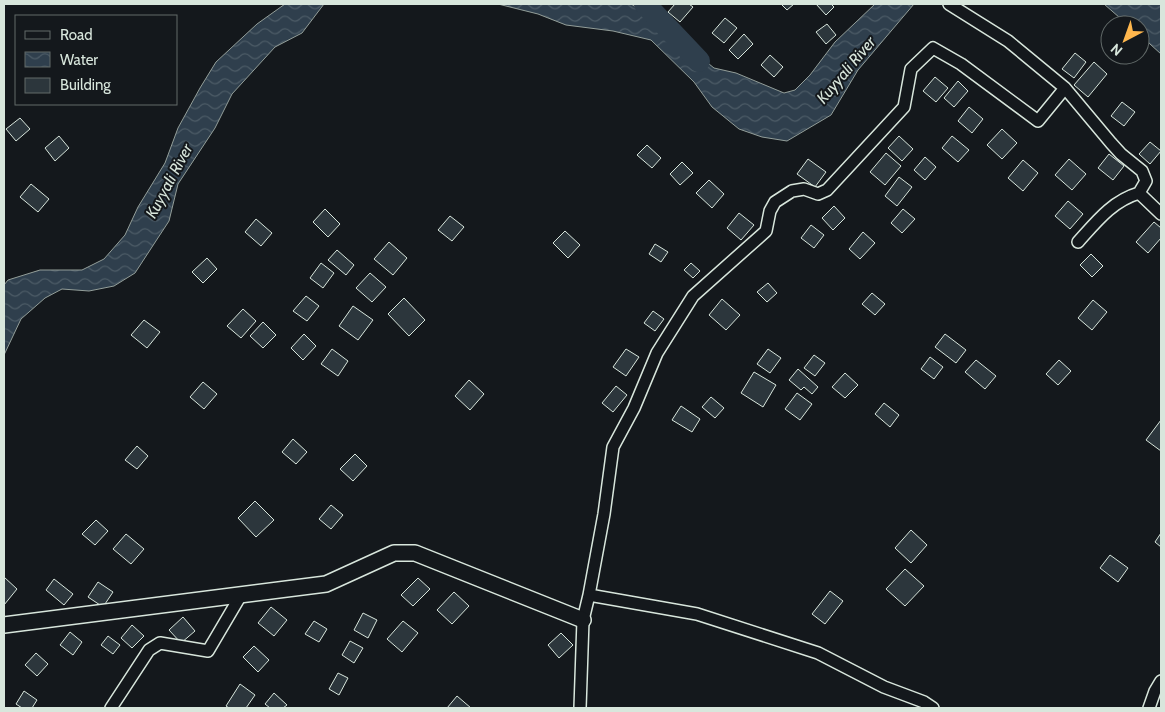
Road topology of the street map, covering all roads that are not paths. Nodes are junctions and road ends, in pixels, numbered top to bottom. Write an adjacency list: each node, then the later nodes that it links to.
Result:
1 (949, 4): 2 (street)
2 (1065, 88): 3 (street); 7 (street)
3 (1139, 193): 4 (street); 5 (street)
4 (1161, 214)
5 (1078, 242)
6 (241, 595): 8 (street); 9 (street); 11 (street)
7 (589, 595): 8 (street); 13 (street)
8 (584, 620): 12 (street)
9 (4, 625)
10 (1161, 681): 14 (street)
11 (111, 708)
12 (580, 708)
13 (933, 708)
14 (1149, 708)

